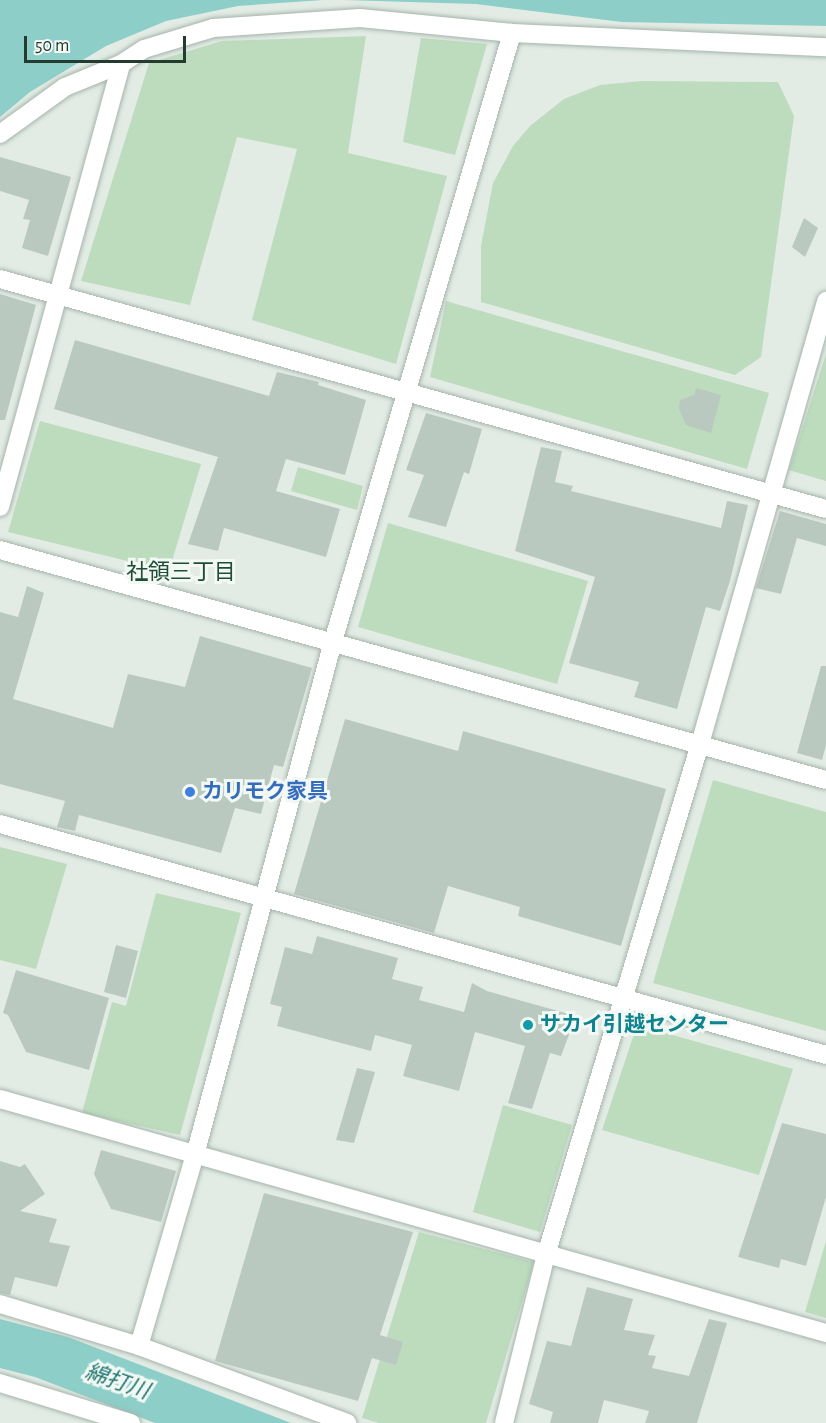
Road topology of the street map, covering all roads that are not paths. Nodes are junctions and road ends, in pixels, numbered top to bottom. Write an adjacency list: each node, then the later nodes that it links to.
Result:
1 (512, 33): 2 (street); 3 (street); 8 (street)
2 (826, 47)
3 (121, 64): 4 (street); 6 (street)
4 (0, 134)
5 (0, 279): 6 (street)
6 (58, 296): 8 (street); 10 (street)
7 (826, 301): 9 (street)
8 (407, 390): 9 (street); 13 (street)
9 (769, 494): 11 (street); 14 (street)
10 (0, 507)
11 (826, 509)
12 (0, 550): 13 (street)
13 (332, 645): 14 (street); 17 (street)
14 (700, 744): 15 (street); 18 (street)
15 (826, 780)
16 (0, 824): 17 (street)
17 (264, 900): 18 (street); 21 (street)
18 (622, 999): 19 (street); 22 (street)
19 (826, 1055)
20 (0, 1099): 21 (street)
21 (195, 1155): 22 (street); 25 (street)
22 (546, 1255): 24 (street); 29 (street)
23 (0, 1304): 25 (street)
24 (826, 1333)
25 (139, 1346): 28 (street)
26 (0, 1383): 27 (street)
27 (131, 1423)
28 (347, 1423)
29 (504, 1423)

